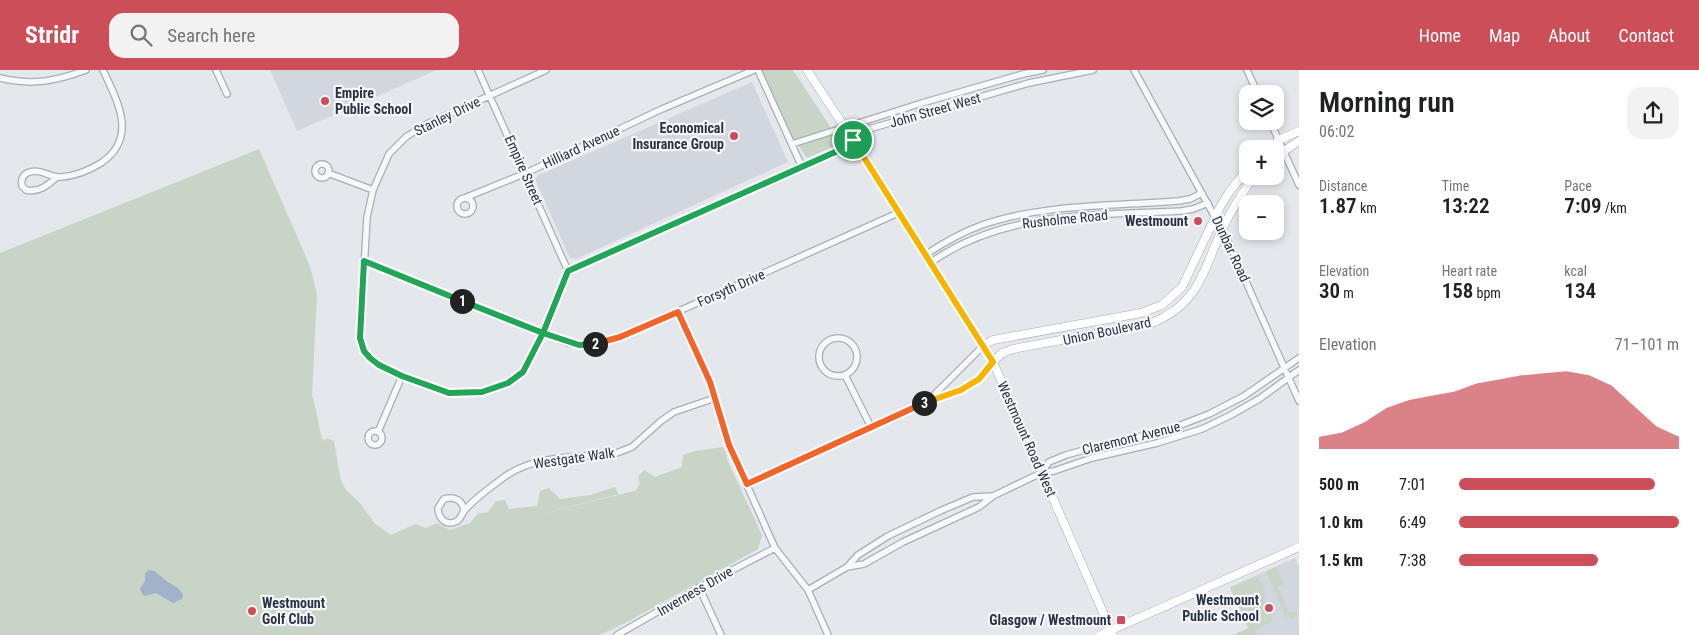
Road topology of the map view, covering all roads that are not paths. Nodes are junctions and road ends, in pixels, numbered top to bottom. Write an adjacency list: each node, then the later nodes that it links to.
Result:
1 (86, 70): 14 (street)
2 (104, 70): 30 (street)
3 (216, 70): 17 (street)
4 (478, 70): 18 (street, Empire Street)
5 (546, 70): 18 (street, Stanley Drive)
6 (754, 70): 29 (street, Hilliard Avenue)
7 (758, 70): 25 (street)
8 (807, 70): 19 (street, Westmount Road West)
9 (1043, 70): 13 (street, John Street West)
10 (1093, 70): 15 (street, John Street West)
11 (1134, 70): 35 (street, Dunbar Road)
12 (1247, 70): 16 (street)
13 (1022, 71): 15 (street); 19 (street, John Street West)
14 (0, 78)
15 (1029, 83): 22 (street, John Street West)
16 (1254, 85)
17 (227, 94)
18 (490, 95): 29 (street, Empire Street); 34 (street, Stanley Drive)
19 (845, 128): 22 (street, Westmount Road West); 25 (street, John Street West)
20 (1274, 130): 23 (street)
21 (1299, 130): 23 (street)
22 (853, 140): 27 (street, John Street West); 38 (street, Westmount Road West)
23 (1279, 140)
24 (1299, 141): 26 (street)
25 (792, 144): 27 (street)
26 (1284, 151): 33 (street)
27 (802, 167): 44 (street, John Street West)
28 (328, 173): 34 (street)
29 (526, 173): 36 (street, Hilliard Avenue); 44 (street, Empire Street)
30 (57, 177): 30 (street)
31 (1239, 180): 39 (street, Union Boulevard)
32 (1248, 185): 40 (street, Union Boulevard)
33 (1299, 185)
34 (373, 190): 42 (street, Stanley Drive)
35 (1202, 193): 37 (street, Dunbar Road); 41 (street, Rusholme Road)
36 (462, 199)
37 (1208, 203): 39 (street, Dunbar Road); 43 (street, Rusholme Road)
38 (898, 213): 41 (street, Westmount Road West); 45 (street, Forsyth Drive)
39 (1216, 216): 40 (street, Dunbar Road); 47 (street, Union Boulevard)
40 (1222, 229): 49 (street, Union Boulevard); 50 (street, Dunbar Road)
41 (925, 255): 43 (street, Westmount Road West)
42 (364, 261): 46 (street, Forsyth Drive); 53 (street, Stanley Drive)
43 (930, 263): 47 (street, Westmount Road West)
44 (568, 271): 46 (street, Stanley Drive)
45 (678, 312): 46 (street, Forsyth Drive); 55 (street)
46 (543, 333): 53 (street, Stanley Drive)
47 (984, 345): 49 (street, Westmount Road West); 56 (street, Union Boulevard)
48 (1299, 358): 50 (street, Claremont Avenue)
49 (993, 362): 56 (street, Union Boulevard); 60 (street, Westmount Road West)
50 (1284, 368): 54 (street, Dunbar Road); 60 (street, Claremont Avenue)
51 (1299, 370): 54 (street, Claremont Avenue)
52 (845, 375): 52 (street); 58 (street)
53 (402, 376): 59 (street)
54 (1288, 377): 57 (street, Dunbar Road); 60 (street, Claremont Avenue)
55 (715, 398): 61 (street); 63 (street, Westgate Walk)
56 (926, 402): 58 (street, Union Boulevard)
57 (1299, 402)
58 (870, 427): 61 (street, Union Boulevard)
59 (378, 432)
60 (1041, 473): 62 (street, Claremont Avenue); 69 (street, Westmount Road West)
61 (747, 484): 64 (street)
62 (993, 496): 66 (street, Claremont Avenue); 66 (street, Claremont Avenue)
63 (464, 511): 63 (street, Westgate Walk)
64 (774, 548): 67 (street, Inverness Drive); 68 (street)
65 (1299, 548): 69 (street)
66 (847, 567): 68 (street, Claremont Avenue)
67 (700, 587): 70 (street, Inverness Drive); 71 (street)
68 (808, 590): 72 (street)
69 (1112, 633): 73 (street)
70 (617, 635)
71 (721, 635)
72 (828, 635)
73 (1100, 635)

